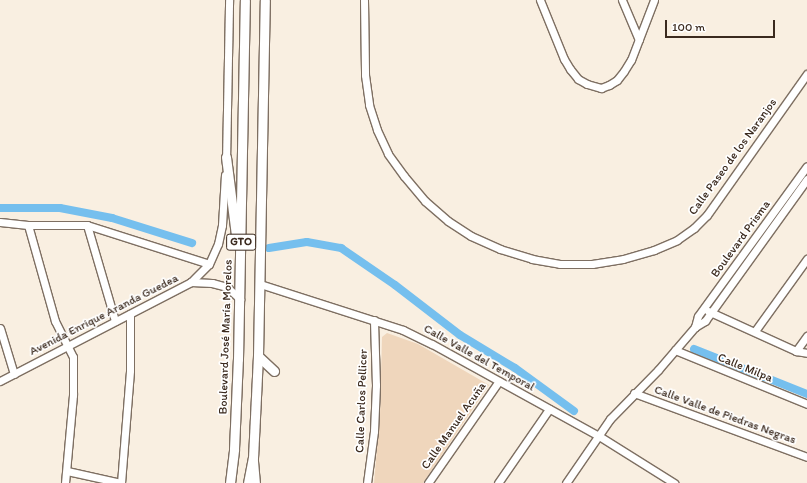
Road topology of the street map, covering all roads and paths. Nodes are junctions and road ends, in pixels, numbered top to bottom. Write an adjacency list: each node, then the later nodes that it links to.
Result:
1 (229, 0): 10 (street, Boulevard José María Morelos)
2 (245, 0): 18 (main road, Boulevard José María Morelos / GTO)
3 (265, 0): 20 (main road, GTO)
4 (364, 0): 9 (street, Calle Paseo de los Naranjos)
5 (540, 0): 8 (street)
6 (622, 0): 8 (street)
7 (654, 0): 8 (street)
8 (639, 40)
9 (807, 74)
10 (226, 157): 17 (street, Boulevard José María Morelos); 18 (main road)
11 (807, 166): 22 (street, Boulevard Prisma)
12 (807, 180): 23 (street, Boulevard Prisma)
13 (0, 222): 14 (street)
14 (28, 225): 15 (street); 31 (street)
15 (87, 226): 17 (street); 26 (street)
16 (807, 259): 29 (street)
17 (209, 264): 19 (street, Boulevard José María Morelos)
18 (240, 269): 21 (main road, Boulevard José María Morelos / GTO)
19 (191, 282): 21 (street, Avenida Enrique Aranda Guedea); 24 (street, Avenida Enrique Aranda Guedea)
20 (260, 284): 25 (street, Calle Valle del Temporal); 35 (main road, GTO)
21 (240, 299): 49 (main road, Boulevard José María Morelos / GTO)
22 (704, 308): 23 (street); 27 (street, Boulevard Prisma)
23 (711, 312): 27 (street, Boulevard Prisma); 29 (street)
24 (130, 314): 26 (street, Avenida Enrique Aranda Guedea); 48 (street)
25 (374, 320): 39 (street, Calle Valle del Temporal); 52 (street, Calle Carlos Pellicer)
26 (115, 321): 31 (street, Avenida Enrique Aranda Guedea)
27 (695, 327): 32 (street, Boulevard Prisma)
28 (0, 328): 37 (street)
29 (756, 331): 33 (street)
30 (807, 336): 33 (street)
31 (68, 346): 37 (street, Avenida Enrique Aranda Guedea); 46 (street)
32 (675, 350): 40 (street, Boulevard Prisma); 41 (street, Calle Milpa)
33 (796, 351): 34 (street)
34 (807, 353)
35 (258, 356): 36 (main road); 45 (main road, GTO)
36 (274, 371)
37 (14, 374): 38 (street, Avenida Enrique Aranda Guedea)
38 (0, 381)
39 (499, 381): 42 (street, Calle Valle del Temporal); 53 (street, Calle Manuel Acuña)
40 (634, 393): 43 (street, Boulevard Prisma); 44 (street, Calle Valle de Piedras Negras)
41 (807, 404)
42 (549, 409): 43 (street, Calle Valle del Temporal); 54 (street)
43 (598, 436): 55 (street, Boulevard Prisma); 56 (street, Calle Valle del Temporal)
44 (807, 457)
45 (253, 458): 50 (main road, GTO); 51 (street)
46 (67, 471): 47 (street); 48 (street)
47 (65, 483)
48 (121, 483)
49 (230, 483)
50 (248, 483)
51 (256, 483)
52 (368, 483)
53 (428, 483)
54 (498, 483)
55 (566, 483)
56 (674, 483)

